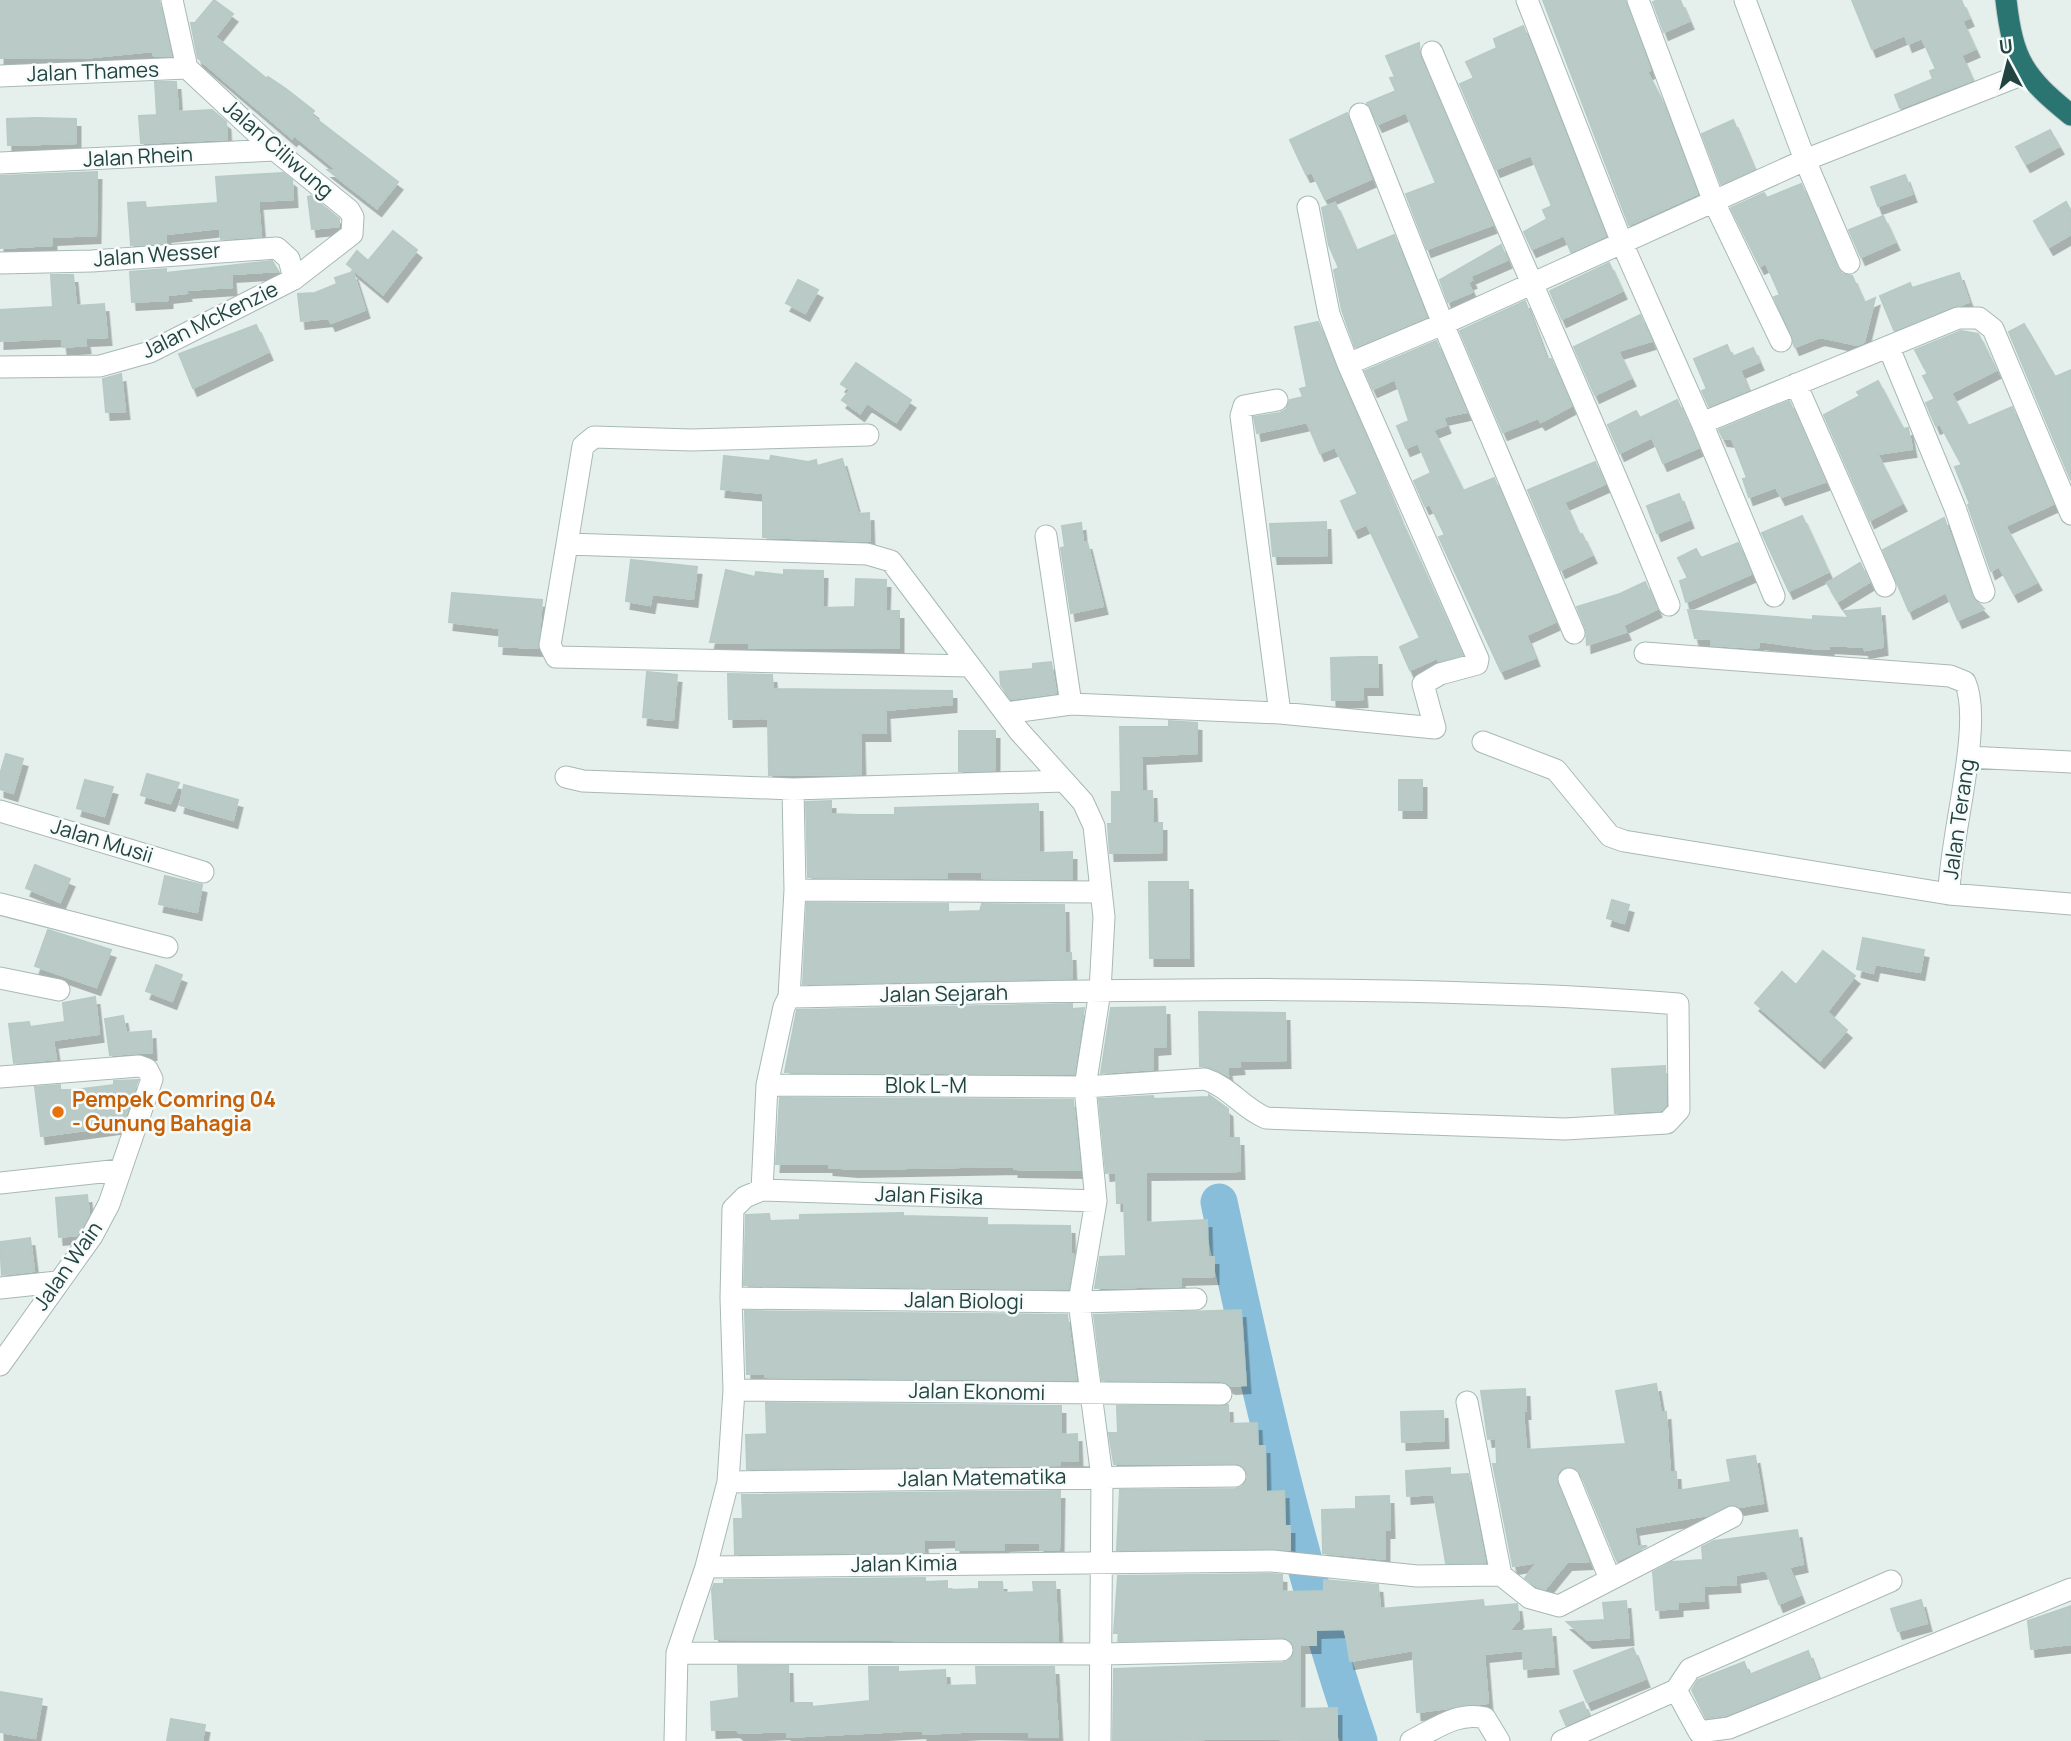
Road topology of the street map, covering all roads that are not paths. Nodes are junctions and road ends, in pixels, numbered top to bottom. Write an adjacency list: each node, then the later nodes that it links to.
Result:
1 (172, 0): 7 (street)
2 (1527, 0): 17 (street)
3 (1638, 0): 15 (street)
4 (1745, 0): 13 (street)
5 (2006, 0): 8 (highway)
6 (1432, 52): 21 (street)
7 (187, 68): 9 (street, Jalan Thames); 12 (street, Jalan Ciliwung)
8 (2026, 73): 11 (highway); 13 (street)
9 (0, 76)
10 (1360, 114): 22 (street)
11 (2071, 115)
12 (275, 150): 14 (street, Jalan Rhein); 20 (street, Jalan Ciliwung)
13 (1805, 160): 15 (street); 19 (street)
14 (0, 163)
15 (1714, 202): 17 (street); 23 (street)
16 (1308, 207): 25 (street)
17 (1622, 243): 21 (street); 29 (street)
18 (0, 263): 20 (street, Jalan Wesser)
19 (1849, 263)
20 (294, 279): 26 (street, Jalan McKenzie)
21 (1531, 285): 22 (street); 37 (street)
22 (1443, 324): 25 (street); 38 (street)
23 (1782, 341)
24 (1889, 348): 27 (street); 31 (street); 35 (street)
25 (1348, 364): 43 (street)
26 (0, 367)
27 (1796, 384): 29 (street); 34 (street)
28 (1277, 400): 43 (street)
29 (1702, 423): 36 (street)
30 (868, 435): 33 (street)
31 (2071, 514)
32 (1046, 536): 41 (street)
33 (566, 544): 40 (street); 40 (street)
34 (1885, 586)
35 (1984, 592)
36 (1774, 596)
37 (1669, 605)
38 (1574, 633)
39 (1645, 653): 45 (street, Jalan Terang)
40 (970, 666): 42 (street)
41 (1072, 704): 42 (street); 43 (street)
42 (1006, 713): 48 (street)
43 (1280, 713)
44 (1483, 743): 54 (street)
45 (1968, 757): 46 (street); 54 (street, Jalan Terang)
46 (2071, 762)
47 (566, 777): 49 (street)
48 (1064, 781): 49 (street); 53 (street)
49 (793, 789): 52 (street)
50 (0, 811): 51 (street, Jalan Musii)
51 (203, 872)
52 (795, 890): 53 (street); 61 (street)
53 (1101, 892): 60 (street)
54 (1949, 894): 56 (street, Jalan Terang)
55 (0, 904): 57 (street)
56 (2071, 904)
57 (167, 947)
58 (0, 978): 59 (street)
59 (59, 990)
60 (1100, 991): 61 (street, Jalan Sejarah); 64 (street); 65 (street, Jalan Sejarah)
61 (789, 997): 63 (street)
62 (0, 1077): 66 (street, Jalan Wain)
63 (767, 1085): 64 (street, Blok L-M); 68 (street)
64 (1085, 1087): 65 (street, Blok L-M); 69 (street)
65 (1266, 1118)
66 (120, 1170): 67 (street); 70 (street, Jalan Wain)
67 (0, 1183)
68 (762, 1190): 69 (street, Jalan Fisika); 72 (street)
69 (1096, 1201): 74 (street)
70 (57, 1282): 71 (street); 75 (street, Jalan Wain)
71 (0, 1288)
72 (731, 1298): 74 (street, Jalan Biologi); 76 (street)
73 (1196, 1299): 74 (street, Jalan Biologi)
74 (1079, 1302): 77 (street)
75 (0, 1365)
76 (734, 1390): 77 (street, Jalan Ekonomi); 83 (street)
77 (1089, 1393): 78 (street, Jalan Ekonomi); 81 (street)
78 (1221, 1394)
79 (1467, 1402): 87 (street)
80 (1235, 1476): 81 (street, Jalan Matematika)
81 (1102, 1477): 83 (street, Jalan Matematika); 85 (street)
82 (1569, 1479): 88 (street)
83 (728, 1482): 86 (street)
84 (1732, 1517): 88 (street)
85 (1101, 1562): 86 (street, Jalan Kimia); 87 (street, Jalan Kimia); 93 (street)
86 (706, 1567): 92 (street)
87 (1501, 1575): 88 (street)
88 (1610, 1579)
89 (1891, 1581): 94 (street)
90 (2071, 1589): 94 (street)
91 (1282, 1650): 93 (street)
92 (677, 1653): 93 (street); 95 (street)
93 (1103, 1654): 96 (street)
94 (1676, 1690): 99 (street)
95 (675, 1741)
96 (1100, 1741)
97 (1411, 1741): 98 (street)
98 (1499, 1741)
99 (1562, 1741)

